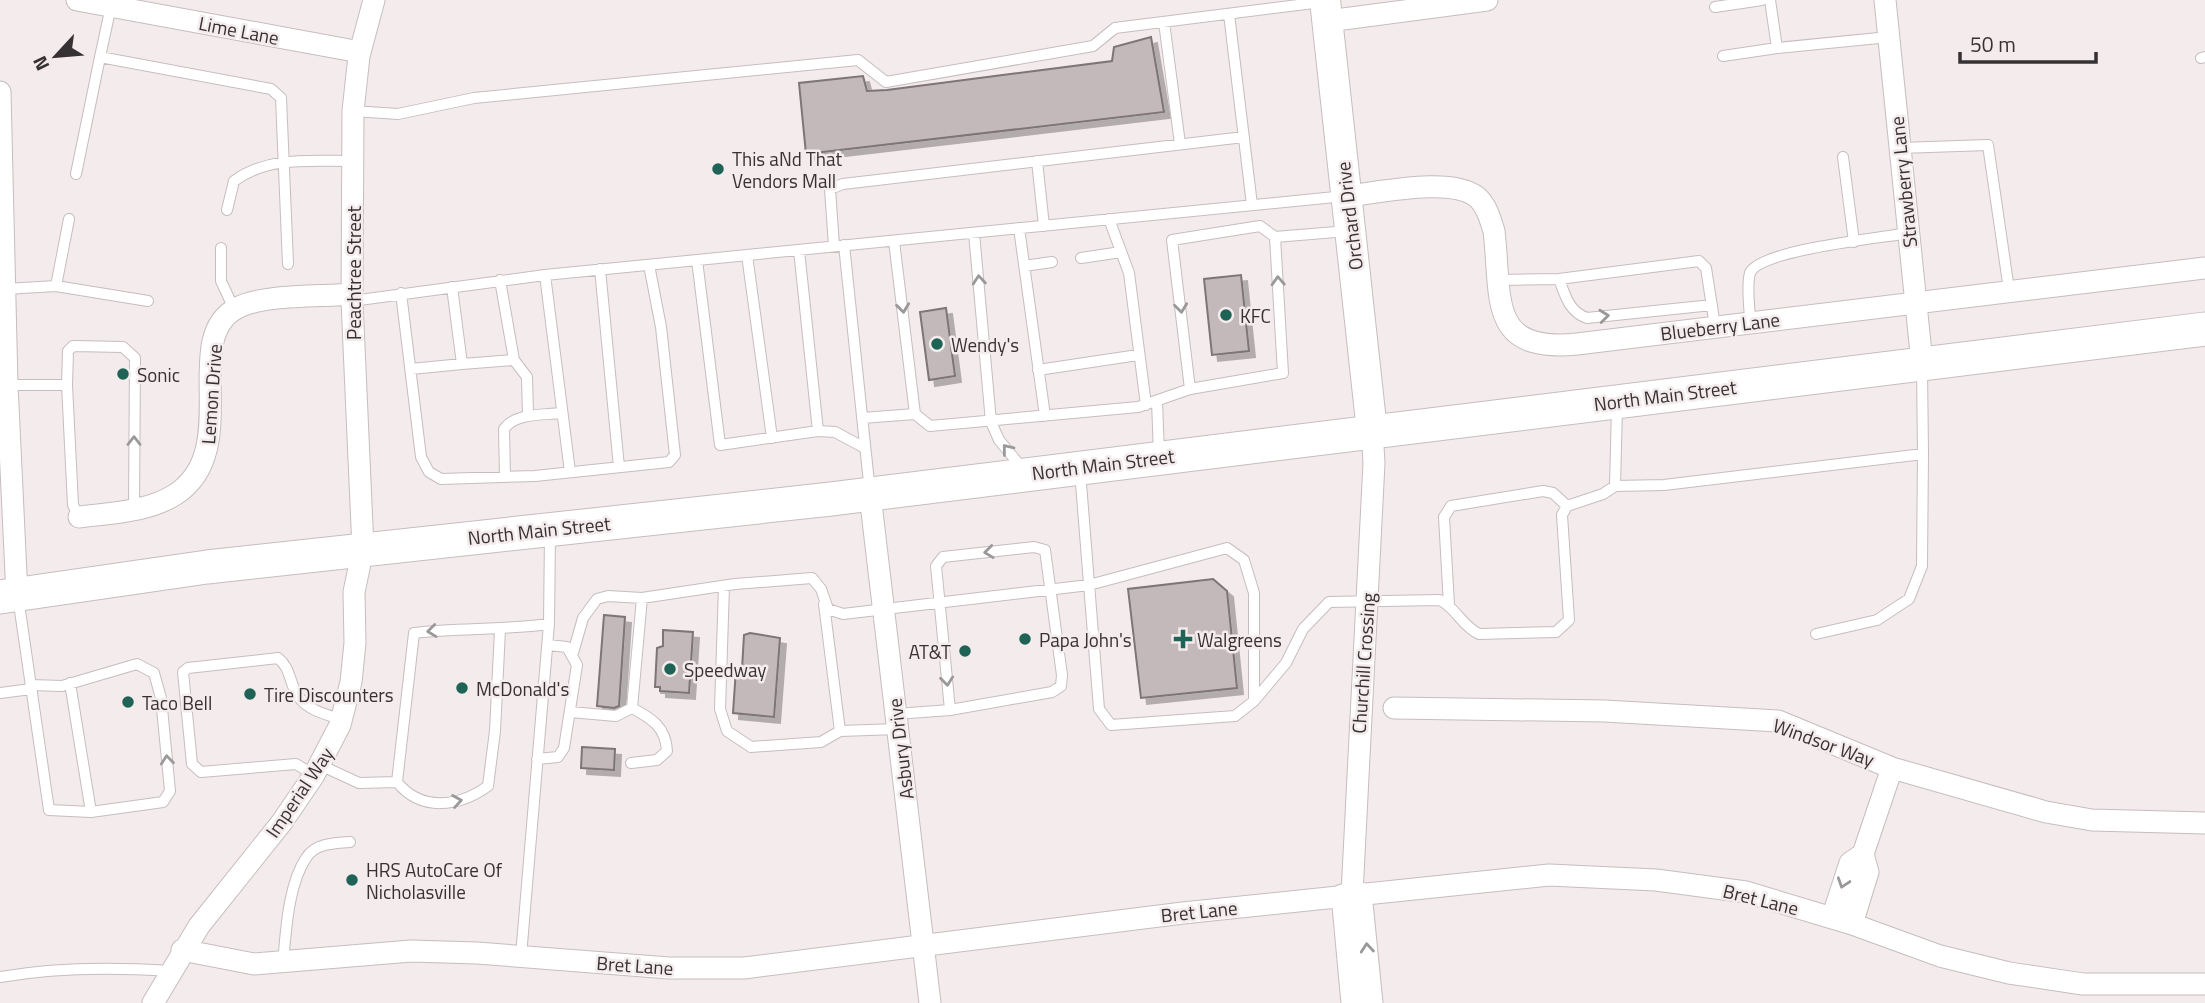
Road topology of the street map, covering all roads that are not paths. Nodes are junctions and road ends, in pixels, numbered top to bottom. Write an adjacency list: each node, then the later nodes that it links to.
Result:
1 (77, 0): 7 (street, Lime Lane)
2 (374, 0): 14 (street, Peachtree Street)
3 (1487, 0): 8 (street)
4 (1762, 0): 9 (lane)
5 (1770, 0): 13 (lane)
6 (1885, 0): 12 (street, Strawberry Lane)
7 (111, 6): 14 (street, Lime Lane); 16 (lane)
8 (1326, 7): 10 (lane); 27 (street, Orchard Drive)
9 (1715, 7)
10 (1229, 14): 11 (lane); 19 (lane)
11 (1164, 22): 18 (lane); 20 (lane)
12 (1889, 37): 13 (lane); 21 (street, Strawberry Lane)
13 (1777, 48): 15 (lane)
14 (360, 52): 18 (street, Peachtree Street)
15 (1723, 56)
16 (100, 57): 25 (lane); 26 (lane)
17 (0, 92): 59 (street)
18 (352, 111): 23 (street, Peachtree Street)
19 (1244, 136): 20 (lane); 28 (lane)
20 (1180, 144): 24 (lane)
21 (1900, 148): 36 (street, Strawberry Lane); 60 (lane)
22 (1843, 157): 39 (lane)
23 (352, 161): 25 (lane); 62 (street, Peachtree Street)
24 (1037, 161): 32 (lane); 40 (lane)
25 (284, 162): 29 (lane); 48 (lane)
26 (76, 174)
27 (1346, 196): 28 (lane); 34 (street, Orchard Drive); 56 (street, Blueberry Lane)
28 (1252, 205): 31 (lane)
29 (227, 210)
30 (69, 219): 57 (lane)
31 (1109, 219): 32 (lane); 43 (lane)
32 (1044, 226): 33 (lane)
33 (1019, 228): 35 (lane); 50 (lane)
34 (1350, 231): 37 (lane); 87 (street, Orchard Drive)
35 (974, 233): 38 (lane); 85 (lane, one-way to 35)
36 (1908, 233): 39 (lane); 64 (street, Strawberry Lane)
37 (1275, 237): 77 (lane, one-way to 37); 77 (lane, one-way to 77)
38 (894, 240): 40 (lane); 81 (lane, one-way to 81)
39 (1854, 242): 67 (lane)
40 (839, 245): 42 (lane); 84 (lane)
41 (221, 248): 65 (lane)
42 (799, 250): 44 (lane); 86 (lane)
43 (1121, 252): 45 (lane); 69 (lane)
44 (747, 255): 46 (lane); 88 (lane)
45 (1081, 258)
46 (697, 260): 49 (lane); 88 (lane)
47 (1052, 262): 50 (lane)
48 (288, 264)
49 (649, 265): 52 (lane); 92 (lane)
50 (1024, 266): 74 (lane)
51 (2205, 268): 60 (street, Blueberry Lane)
52 (600, 270): 53 (lane); 92 (lane)
53 (545, 275): 55 (lane); 80 (lane)
54 (1559, 279): 56 (lane); 66 (lane, one-way to 66); 66 (lane)
55 (500, 280): 58 (lane); 70 (lane)
56 (1498, 281): 66 (street, Blueberry Lane)
57 (56, 286): 59 (lane); 63 (lane)
58 (452, 287): 61 (lane); 72 (lane)
59 (5, 289): 75 (street)
60 (2009, 290): 64 (street, Blueberry Lane)
61 (401, 293): 62 (lane); 73 (lane)
62 (352, 297): 65 (street); 103 (street, Peachtree Street)
63 (148, 301)
64 (1914, 302): 67 (street, Blueberry Lane); 71 (street, Strawberry Lane)
65 (234, 309): 100 (street, Lemon Drive)
66 (1714, 316): 67 (street, Blueberry Lane)
67 (1750, 322)
68 (2205, 329): 71 (main road, North Main Street)
69 (1138, 355): 74 (lane); 79 (lane)
70 (514, 360): 72 (lane); 82 (lane)
71 (1922, 363): 78 (main road, North Main Street); 90 (lane)
72 (462, 364): 73 (lane)
73 (411, 369): 96 (lane)
74 (1038, 370): 83 (lane)
75 (3, 385): 76 (lane); 107 (street)
76 (67, 385): 100 (lane, one-way to 76); 101 (lane)
77 (1190, 389): 79 (lane)
78 (1618, 401): 87 (main road, North Main Street); 97 (lane)
79 (1152, 403): 83 (lane); 91 (lane)
80 (560, 413): 82 (lane); 94 (lane)
81 (915, 414): 84 (lane); 85 (lane)
82 (528, 416): 96 (lane)
83 (1045, 416): 85 (lane)
84 (862, 418): 89 (lane)
85 (991, 422): 95 (lane, one-way to 85)
86 (818, 431): 88 (lane); 89 (lane)
87 (1373, 431): 91 (main road, North Main Street); 111 (street, Churchill Crossing)
88 (772, 438)
89 (865, 448): 98 (lane)
90 (1923, 454): 97 (lane); 116 (lane)
91 (1159, 457): 93 (main road, North Main Street)
92 (619, 467): 94 (lane)
93 (1080, 467): 95 (main road, North Main Street); 104 (lane)
94 (570, 472): 96 (lane)
95 (1027, 474): 98 (main road, North Main Street)
96 (505, 477)
97 (1615, 486): 99 (lane)
98 (870, 495): 102 (main road, North Main Street); 113 (street, Asbury Drive)
99 (1567, 506): 112 (lane); 112 (lane)
100 (134, 509): 101 (street, Lemon Drive)
101 (79, 517)
102 (550, 528): 103 (main road, North Main Street); 114 (lane)
103 (363, 549): 107 (main road, North Main Street); 127 (street, Imperial Way)
104 (1089, 585): 106 (lane); 122 (lane); 122 (lane)
105 (723, 586): 108 (lane); 109 (lane); 129 (lane)
106 (1050, 589): 110 (lane); 110 (lane, one-way to 110); 125 (lane)
107 (9, 596): 120 (lane)
108 (642, 598): 118 (lane); 123 (lane)
109 (824, 603): 113 (lane); 129 (lane)
110 (938, 603): 113 (lane); 125 (lane, one-way to 125)
111 (1367, 603): 112 (lane); 122 (lane); 138 (street, Churchill Crossing)
112 (1448, 605)
113 (885, 610): 128 (street, Asbury Drive)
114 (549, 624): 115 (lane); 117 (lane)
115 (500, 630): 134 (lane, one-way to 134); 134 (lane, one-way to 115)
116 (1816, 634)
117 (548, 645): 118 (lane); 130 (lane)
118 (573, 653): 126 (lane)
119 (70, 683): 120 (lane); 135 (lane); 135 (lane, one-way to 119)
120 (31, 687): 121 (lane); 135 (lane)
121 (0, 693)
122 (1254, 701)
123 (632, 708): 126 (lane); 131 (lane)
124 (1394, 708): 132 (street, Windsor Way)
125 (950, 710): 128 (lane)
126 (570, 712): 130 (lane)
127 (341, 719): 133 (street, Imperial Way); 133 (lane)
128 (897, 722): 129 (lane); 140 (street, Asbury Drive)
129 (840, 731)
130 (537, 759): 142 (lane)
131 (631, 763)
132 (1892, 768): 136 (street, Windsor Way); 139 (street)
133 (317, 770): 134 (lane); 141 (street, Imperial Way)
134 (397, 782)
135 (91, 812)
136 (2205, 823)
137 (350, 842): 143 (lane)
138 (1352, 894): 139 (street, Bret Lane); 140 (street, Bret Lane); 149 (street); 150 (street, one-way to 138)
139 (1842, 921): 146 (street, Bret Lane)
140 (922, 946): 142 (street, Bret Lane); 148 (street, Asbury Drive)
141 (182, 950): 143 (street, Bret Lane); 144 (street, Imperial Way)
142 (521, 956): 143 (street, Bret Lane)
143 (283, 963)
144 (170, 971): 145 (lane); 147 (street, Imperial Way)
145 (0, 976)
146 (2205, 984)
147 (153, 1003)
148 (930, 1003)
149 (1352, 1003)
150 (1372, 1003)

